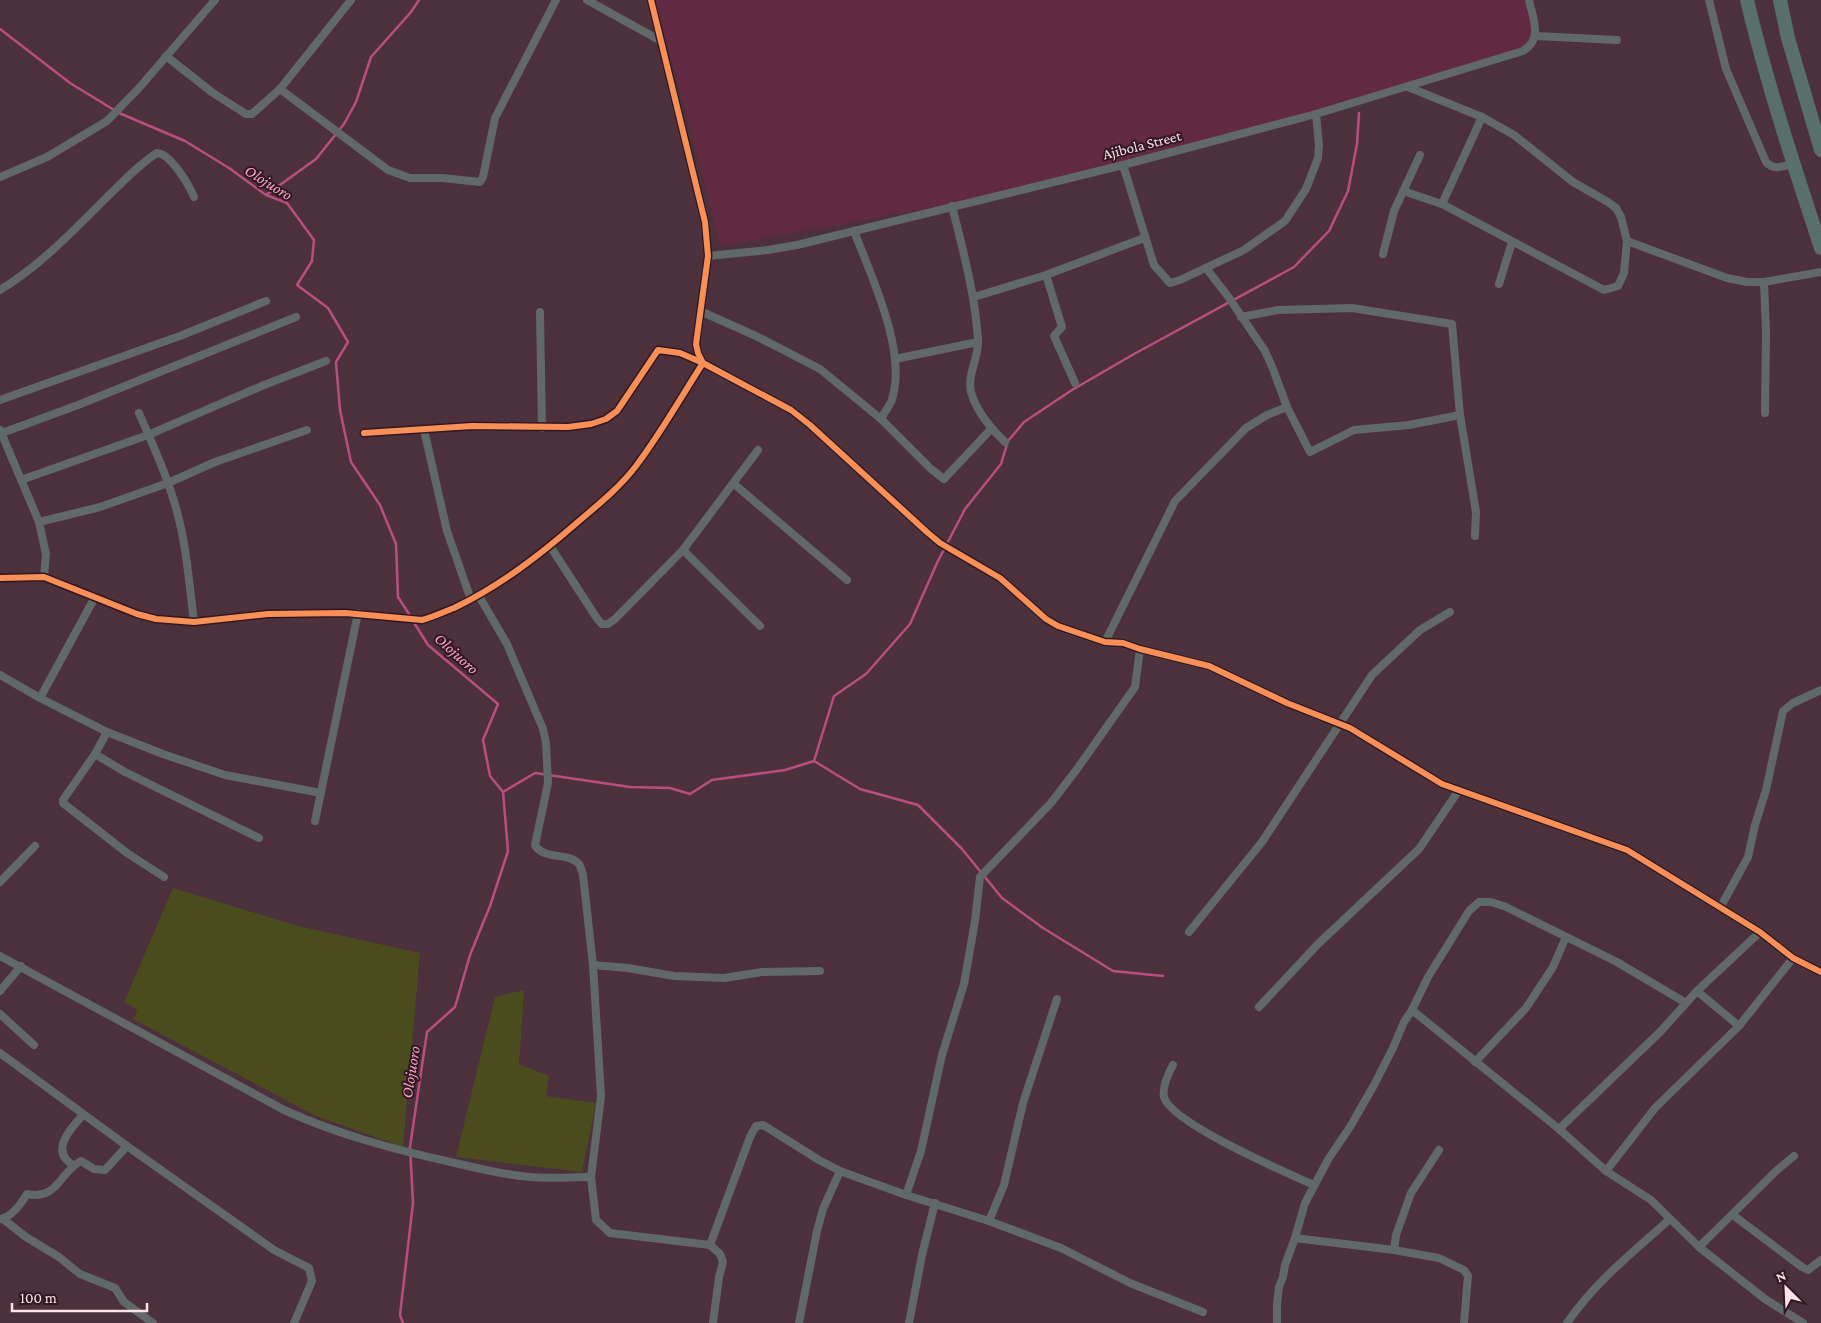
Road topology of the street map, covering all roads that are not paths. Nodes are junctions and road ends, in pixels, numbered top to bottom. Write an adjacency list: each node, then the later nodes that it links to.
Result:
1 (215, 0): 13 (street)
2 (351, 0): 15 (street)
3 (556, 0): 15 (street)
4 (587, 0): 12 (street)
5 (651, 0): 12 (street)
6 (1530, 0): 10 (street)
7 (1709, 0): 21 (street)
8 (1747, 0): 21 (highway)
9 (1780, 0): 18 (highway)
10 (1535, 36): 11 (street); 14 (street, Ajibola Street)
11 (1618, 40)
12 (661, 41): 33 (street)
13 (166, 56): 15 (street); 22 (street)
14 (1408, 87): 16 (street, Ajibola Street); 17 (street)
15 (280, 90)
16 (1316, 114): 20 (street, Ajibola Street); 34 (street)
17 (1482, 117): 25 (street); 29 (street)
18 (1821, 150)
19 (1420, 155): 23 (street)
20 (1123, 164): 26 (street, Ajibola Street); 28 (street)
21 (1793, 164): 31 (highway)
22 (0, 177)
23 (1404, 192): 25 (street); 32 (street)
24 (194, 197): 39 (street)
25 (1442, 204): 30 (street)
26 (952, 206): 27 (street, Ajibola Street); 40 (street)
27 (854, 231): 33 (street, Ajibola Street); 47 (street)
28 (1144, 238): 34 (street); 36 (street)
29 (1627, 241): 30 (street); 37 (street)
30 (1512, 242): 38 (street)
31 (1821, 248)
32 (1383, 254)
33 (708, 256): 42 (street)
34 (1206, 268): 45 (street)
35 (1821, 272): 37 (street)
36 (1046, 275): 40 (street); 50 (street)
37 (1764, 282): 54 (street)
38 (1498, 284)
39 (0, 290)
40 (974, 297): 46 (street)
41 (266, 301): 51 (street)
42 (700, 311): 49 (street); 56 (street)
43 (540, 312): 57 (street)
44 (296, 317): 61 (street)
45 (1241, 317): 52 (street); 55 (street)
46 (978, 342): 47 (street); 58 (street)
47 (895, 359): 56 (street)
48 (326, 361): 63 (street)
49 (703, 363): 57 (street); 71 (street); 83 (street)
50 (1075, 383)
51 (0, 400)
52 (1286, 407): 55 (street); 83 (street)
53 (139, 413): 63 (street)
54 (1764, 413)
55 (1460, 415): 70 (street)
56 (881, 419): 58 (street)
57 (542, 428): 60 (street)
58 (992, 428): 64 (street)
59 (307, 430): 67 (street)
60 (424, 430): 62 (street); 78 (street)
61 (1, 431): 66 (street)
62 (364, 433)
63 (148, 435): 66 (street); 67 (street)
64 (1005, 442)
65 (758, 450): 68 (street)
66 (22, 480): 69 (street)
67 (168, 483): 69 (street); 81 (street)
68 (734, 484): 72 (street); 75 (street)
69 (39, 522): 73 (street)
70 (1475, 536)
71 (550, 546): 72 (street); 76 (street)
72 (683, 550): 82 (street)
73 (44, 577): 74 (street); 77 (street)
74 (0, 578)
75 (847, 580)
76 (479, 596): 78 (street); 104 (street)
77 (95, 597): 81 (street); 87 (street)
78 (471, 600): 80 (street)
79 (1450, 612): 88 (street)
80 (358, 613): 81 (street); 92 (street)
81 (194, 622)
82 (760, 626)
83 (1105, 642): 84 (street)
84 (1140, 649): 88 (street); 130 (street)
85 (0, 675): 87 (street)
86 (1821, 690): 98 (street)
87 (40, 698): 89 (street)
88 (1340, 724): 91 (street); 99 (street)
89 (107, 732): 90 (street); 92 (street)
90 (95, 754): 94 (street); 96 (street)
91 (1459, 790): 98 (street); 112 (street)
92 (321, 793): 93 (street)
93 (315, 821)
94 (259, 838)
95 (36, 846): 97 (street)
96 (164, 877)
97 (0, 882)
98 (1720, 908): 100 (street)
99 (1188, 932)
100 (1760, 932): 103 (street); 108 (street)
101 (1566, 937): 111 (street); 113 (street); 118 (street)
102 (0, 956): 105 (street)
103 (1793, 958): 107 (street); 115 (street)
104 (593, 965): 106 (street); 128 (street)
105 (21, 966): 109 (street); 128 (street)
106 (820, 971)
107 (1821, 972)
108 (1697, 991): 111 (street); 115 (street)
109 (0, 992)
110 (1057, 999): 135 (street)
111 (1686, 1003): 121 (street)
112 (1259, 1007)
113 (1412, 1010): 118 (street); 129 (street)
114 (0, 1014): 116 (street)
115 (1738, 1026): 127 (street)
116 (34, 1045)
117 (0, 1053): 120 (street)
118 (1475, 1062): 121 (street)
119 (1173, 1065): 129 (street)
120 (84, 1115): 122 (street); 125 (street)
121 (1559, 1129): 127 (street)
122 (127, 1146): 125 (street); 143 (street)
123 (1439, 1150): 139 (street)
124 (1794, 1156): 132 (street)
125 (73, 1165): 133 (street)
126 (840, 1170): 130 (street); 137 (street); 145 (street)
127 (1606, 1170): 134 (street)
128 (591, 1177): 137 (street)
129 (1314, 1185): 136 (street)
130 (906, 1195): 131 (street)
131 (935, 1204): 135 (street); 146 (street)
132 (1733, 1215): 138 (street); 140 (street)
133 (2, 1219): 142 (street)
134 (1670, 1219): 138 (street); 149 (street)
135 (989, 1221): 141 (street)
136 (1295, 1238): 139 (street); 147 (street)
137 (710, 1245): 144 (street)
138 (1699, 1247): 150 (street)
139 (1394, 1250): 148 (street)
140 (1821, 1260)
141 (1203, 1312)
142 (152, 1323)
143 (294, 1323)
144 (713, 1323)
145 (799, 1323)
146 (909, 1323)
147 (1278, 1323)
148 (1464, 1323)
149 (1567, 1323)
150 (1803, 1323)

